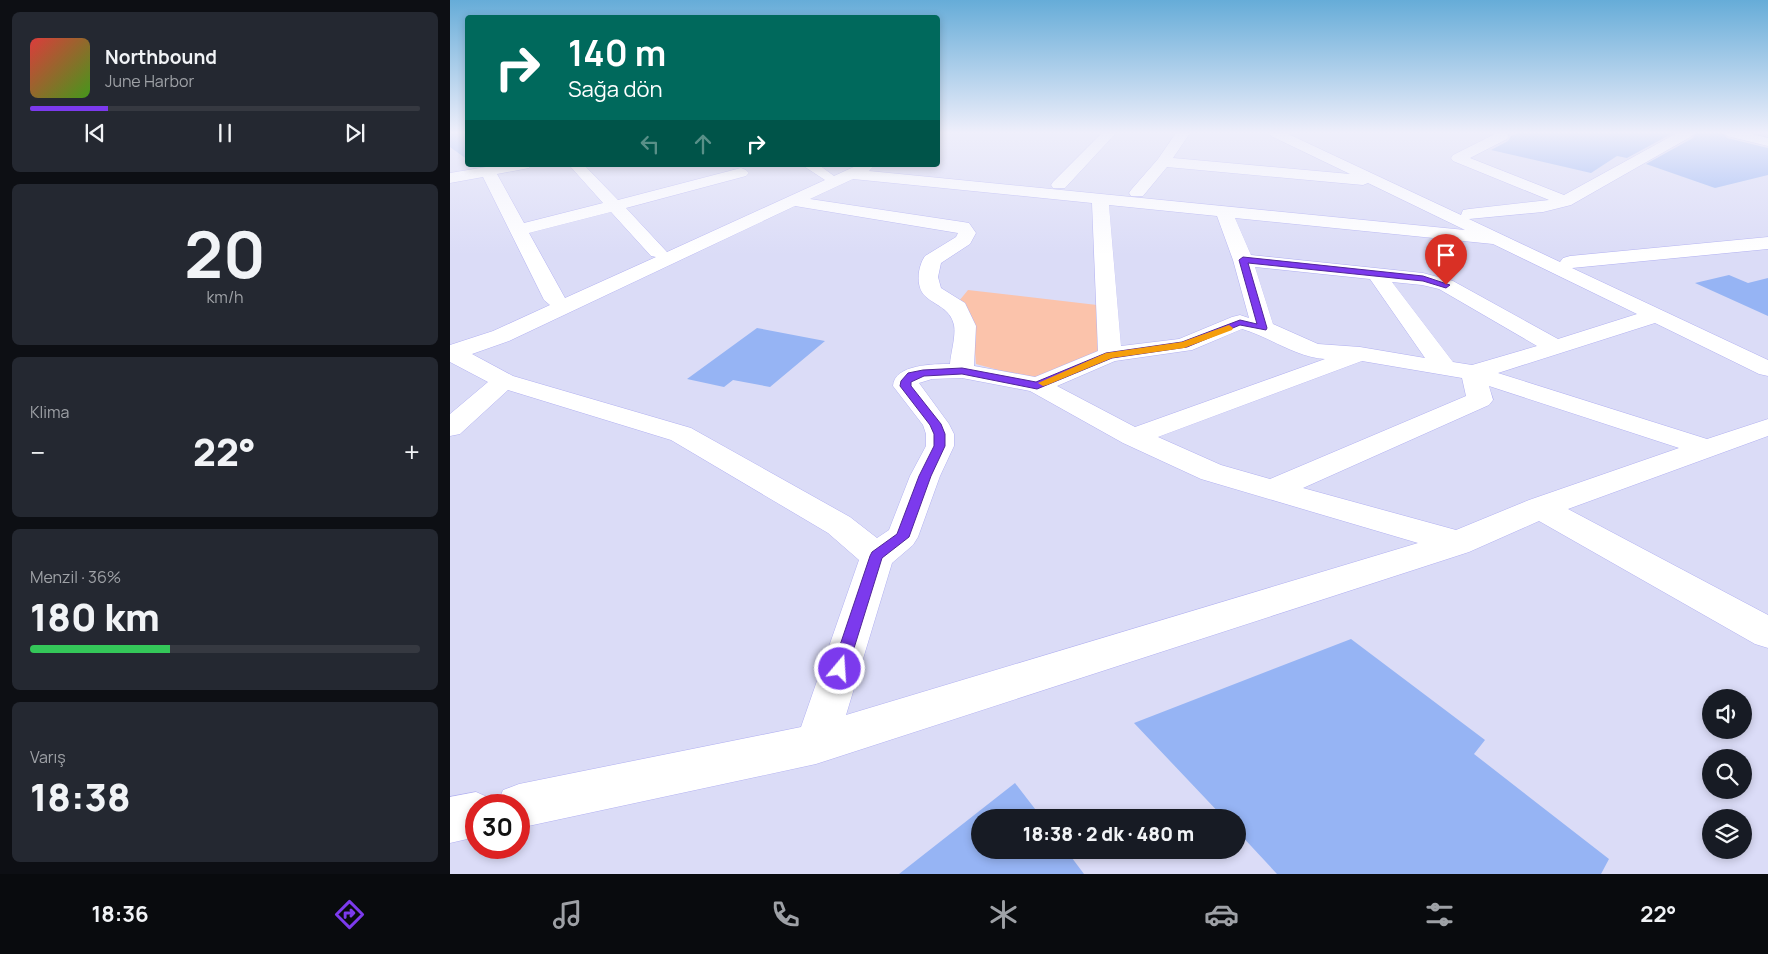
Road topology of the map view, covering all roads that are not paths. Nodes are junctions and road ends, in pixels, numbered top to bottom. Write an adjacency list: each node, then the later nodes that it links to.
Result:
1 (477, 174): 18 (street)
2 (489, 174): 28 (street)
3 (584, 174): 25 (street)
4 (738, 174): 25 (street)
5 (823, 174): 17 (street)
6 (835, 174): 17 (street)
7 (848, 174): 23 (street)
8 (905, 174): 22 (street)
9 (928, 174): 20 (street)
10 (1070, 174): 20 (street)
11 (1153, 174): 21 (street)
12 (1285, 174): 19 (street)
13 (1362, 174): 19 (street)
14 (1375, 174): 27 (street)
15 (1497, 174): 24 (street)
16 (1614, 174): 24 (street)
17 (826, 176): 31 (street)
18 (450, 178)
19 (1377, 181): 27 (street)
20 (1059, 185): 21 (street)
21 (1137, 193): 27 (street)
22 (1100, 199): 26 (street); 41 (street)
23 (794, 200): 39 (street); 45 (street)
24 (1565, 201): 27 (street)
25 (615, 206): 28 (street); 31 (street)
26 (1224, 212): 29 (street); 32 (street)
27 (1468, 219): 29 (street); 33 (street)
28 (519, 230): 35 (street)
29 (1496, 239): 36 (street)
30 (1768, 243): 33 (street)
31 (658, 252): 35 (street)
32 (1243, 260): 34 (street); 37 (street)
33 (1570, 262): 42 (street)
34 (1376, 274): 38 (street); 43 (street)
35 (555, 300): 39 (street)
36 (1655, 316): 38 (street); 44 (street)
37 (1263, 328): 40 (street); 41 (street)
38 (1556, 347): 46 (street)
39 (450, 351): 47 (street)
40 (1360, 354): 43 (street); 51 (street)
41 (1110, 355): 48 (street)
42 (1768, 355)
43 (1445, 368): 46 (street)
44 (1768, 369)
45 (962, 371): 48 (street); 56 (street)
46 (1473, 373): 52 (street); 53 (street)
47 (504, 381): 50 (street); 56 (street)
48 (1037, 386): 51 (street)
49 (1768, 427): 52 (street)
50 (450, 428)
51 (1133, 437): 53 (street)
52 (1706, 448): 54 (street)
53 (1271, 490): 55 (street)
54 (1540, 508): 55 (street); 57 (street)
55 (1458, 542): 58 (street)
56 (876, 556): 58 (street)
57 (1768, 633)
58 (816, 744): 59 (street)
59 (530, 804)
60 (465, 817): 61 (street)
61 (450, 820)

